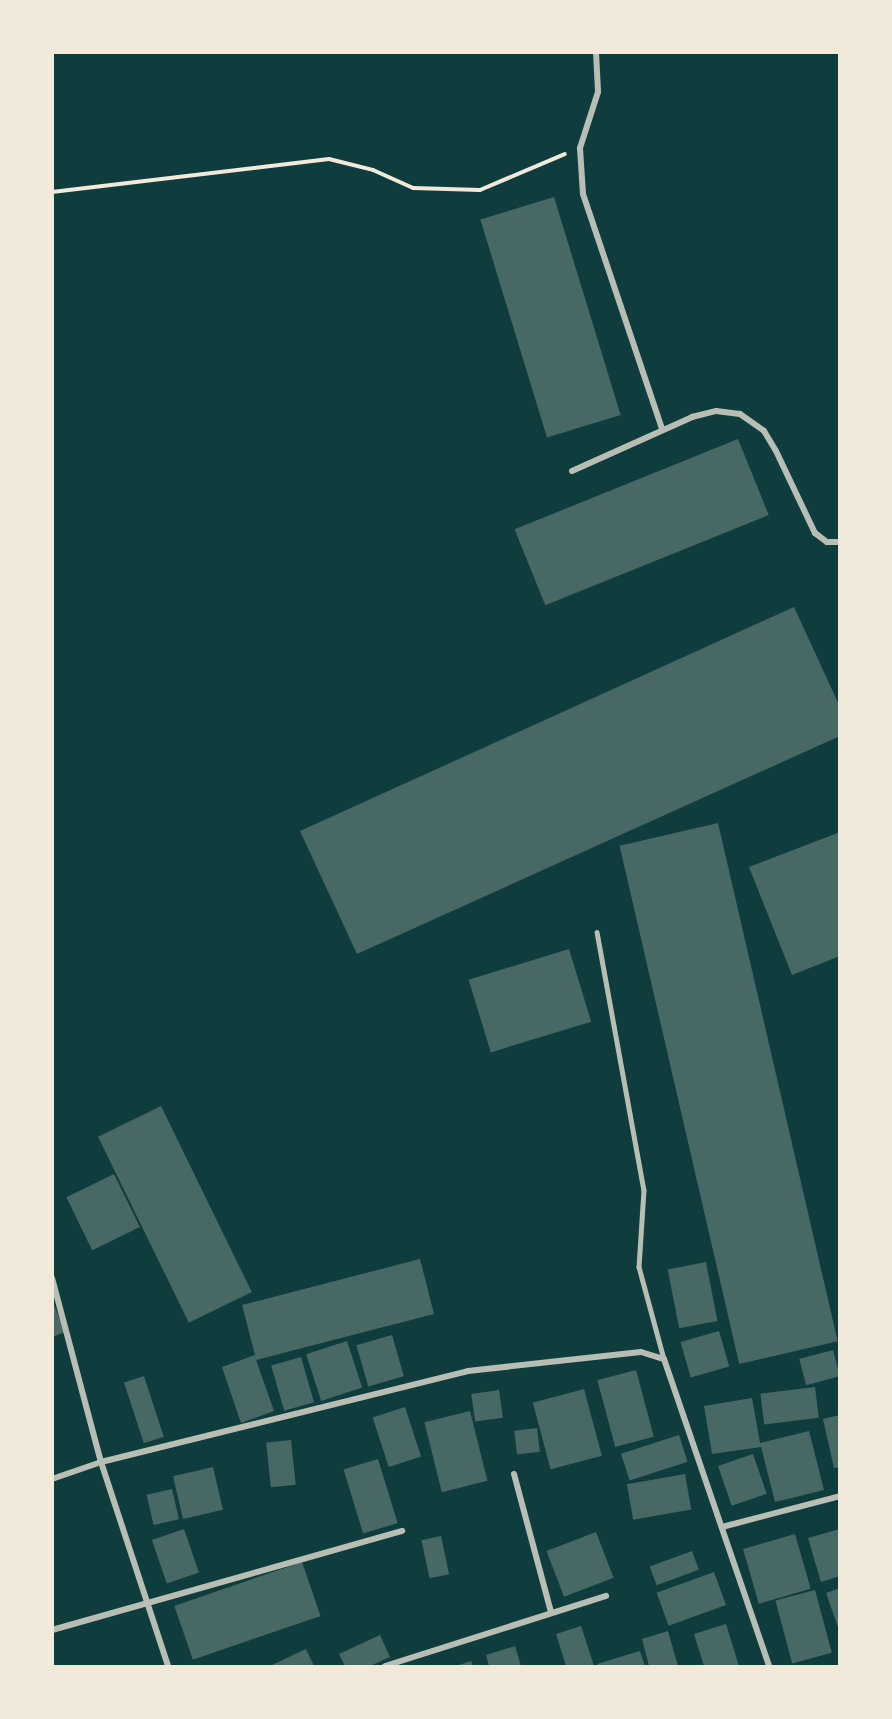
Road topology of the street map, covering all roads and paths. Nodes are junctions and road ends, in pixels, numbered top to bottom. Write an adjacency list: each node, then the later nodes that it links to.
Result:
1 (596, 52): 2 (street)
2 (580, 148): 3 (path); 4 (street)
3 (52, 192)
4 (662, 429): 5 (street); 6 (street)
5 (573, 471)
6 (840, 542)
7 (597, 932): 9 (lane)
8 (52, 1278): 10 (street)
9 (664, 1359): 10 (street); 14 (street)
10 (101, 1462): 12 (street); 17 (street)
11 (514, 1474): 18 (street)
12 (52, 1479)
13 (840, 1496): 14 (street)
14 (722, 1527): 23 (street)
15 (402, 1532): 17 (street)
16 (606, 1596): 18 (street)
17 (147, 1602): 19 (street); 21 (street)
18 (552, 1612): 20 (street)
19 (52, 1630)
20 (393, 1665): 22 (street)
21 (168, 1666)
22 (385, 1666)
23 (769, 1666)

